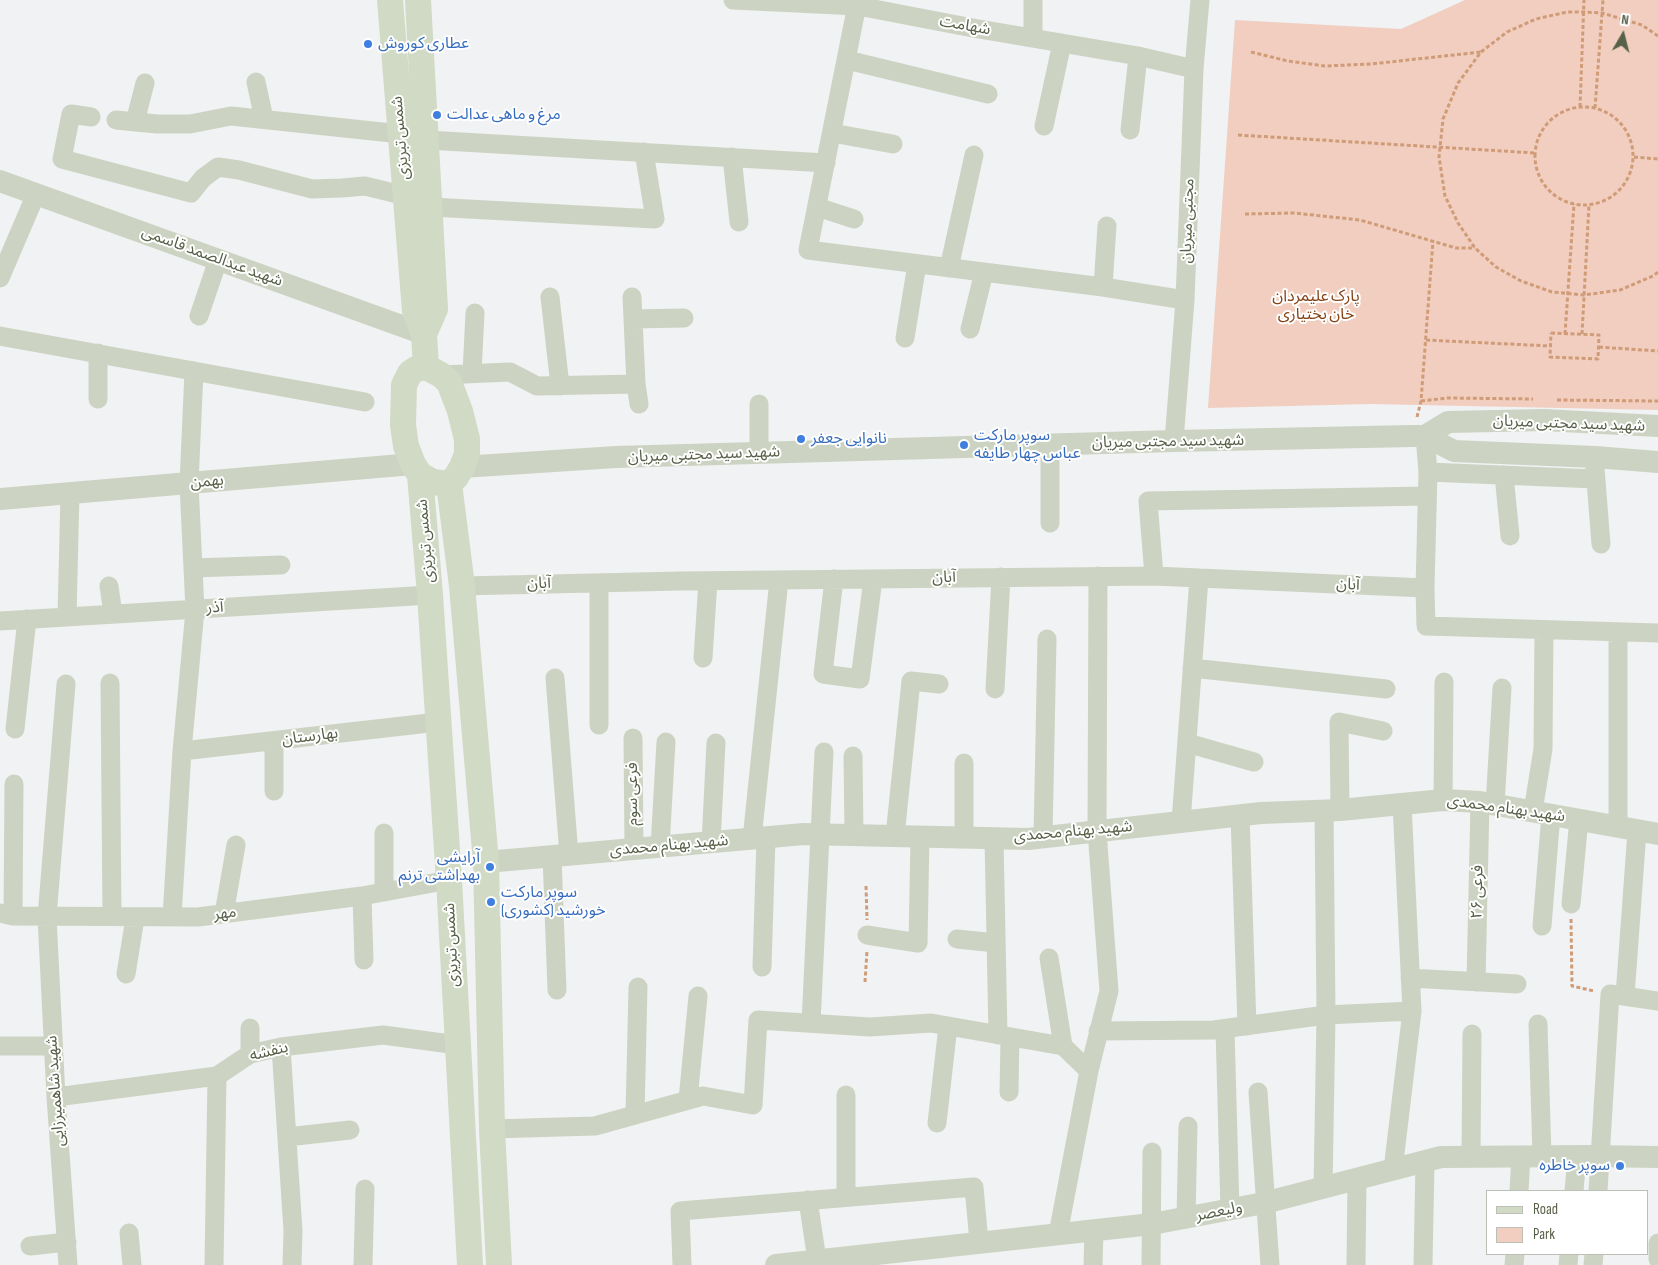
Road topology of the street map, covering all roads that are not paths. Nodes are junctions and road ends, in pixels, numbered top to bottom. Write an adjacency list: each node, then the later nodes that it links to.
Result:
1 (390, 0): 22 (main road, شمس تبریزی)
2 (418, 0): 23 (main road, شمس تبریزی)
3 (733, 0): 6 (street, شهامت)
4 (1033, 0): 7 (street)
5 (1200, 0): 11 (street, مجتبی میریان)
6 (858, 3): 7 (street, شهامت); 10 (street)
7 (1034, 38): 8 (street, شهامت)
8 (1062, 43): 9 (street, شهامت); 19 (street)
9 (1138, 56): 11 (street, شهامت); 20 (street)
10 (847, 60): 14 (street); 21 (street)
11 (1194, 69): 45 (street, مجتبی میریان)
12 (256, 82): 17 (street)
13 (145, 83): 18 (street)
14 (988, 94)
15 (91, 117): 31 (street)
16 (116, 120): 18 (street)
17 (264, 120): 18 (street); 22 (street)
18 (135, 122)
19 (1044, 126)
20 (1130, 130)
21 (832, 133): 24 (street); 28 (street)
22 (401, 134): 31 (main road, شمس تبریزی)
23 (426, 140): 25 (street); 32 (main road, شمس تبریزی)
24 (893, 144)
25 (644, 152): 27 (street); 32 (street)
26 (974, 155): 39 (street)
27 (732, 157): 28 (street); 35 (street)
28 (826, 163): 33 (street)
29 (0, 181): 30 (street, شهید عبدالصمد قاسمی)
30 (36, 194): 37 (street, شهید عبدالصمد قاسمی); 41 (street)
31 (406, 196): 51 (main road, شمس تبریزی)
32 (430, 207): 51 (main road, شمس تبریزی)
33 (817, 207): 34 (street); 38 (street)
34 (854, 219)
35 (739, 222)
36 (1108, 226): 42 (street)
37 (218, 260): 47 (street); 51 (street, شهید عبدالصمد قاسمی)
38 (917, 264): 39 (street); 53 (street)
39 (949, 268): 40 (street)
40 (984, 272): 42 (street); 50 (street)
41 (0, 278)
42 (1103, 287): 45 (street)
43 (550, 297): 59 (street)
44 (632, 297): 49 (street)
45 (1185, 300): 66 (street, مجتبی میریان)
46 (475, 313): 57 (street)
47 (199, 316)
48 (684, 318): 49 (street)
49 (633, 319): 58 (street)
50 (970, 329)
51 (424, 334): 56 (main road, شمس تبریزی)
52 (0, 336): 54 (street)
53 (905, 338)
54 (98, 353): 55 (street); 60 (street)
55 (194, 371): 61 (street); 76 (street)
56 (434, 371): 57 (street); 71 (main road, شمس تبریزی); 74 (main road, شمس تبریزی)
57 (472, 373): 59 (street)
58 (636, 384): 59 (street); 62 (street)
59 (560, 386)
60 (98, 398)
61 (365, 402)
62 (639, 404)
63 (759, 404): 68 (street)
64 (1658, 426): 65 (street, شهید سید مجتبی میریان)
65 (1425, 436): 66 (street, شهید سید مجتبی میریان); 69 (street, شهید سید مجتبی میریان); 72 (street)
66 (1174, 441): 67 (street, شهید سید مجتبی میریان)
67 (1050, 444): 68 (street, شهید سید مجتبی میریان); 80 (street)
68 (759, 453): 74 (street, شهید سید مجتبی میریان)
69 (1595, 457): 70 (street, شهید سید مجتبی میریان); 75 (street)
70 (1658, 462)
71 (417, 469): 74 (main road); 76 (street, بهمن); 97 (main road, شمس تبریزی)
72 (1428, 472): 73 (street); 78 (street)
73 (1504, 475): 75 (street); 81 (street)
74 (455, 476): 95 (main road, شمس تبریزی)
75 (1596, 479): 82 (street)
76 (189, 484): 77 (street, بهمن); 84 (street)
77 (70, 493): 79 (street, بهمن); 100 (street)
78 (1427, 496): 86 (street); 96 (street)
79 (0, 499)
80 (1050, 523)
81 (1510, 536)
82 (1601, 544)
83 (281, 565): 84 (street)
84 (193, 568): 98 (street)
85 (1098, 576): 86 (street, آبان); 87 (street, آبان); 142 (street)
86 (1154, 576): 88 (street, آبان)
87 (1001, 577): 90 (street, آبان); 115 (street)
88 (1199, 578): 96 (street, آبان); 108 (street)
89 (834, 579): 90 (street, آبان); 90 (street); 91 (street, آبان)
90 (873, 579)
91 (780, 580): 92 (street, آبان); 149 (street)
92 (708, 581): 93 (street, آبان); 107 (street)
93 (599, 583): 95 (street, آبان); 118 (street)
94 (109, 586): 99 (street)
95 (462, 586): 157 (main road, شمس تبریزی)
96 (1425, 588): 103 (street)
97 (430, 595): 98 (street, آذر); 117 (main road, شمس تبریزی)
98 (195, 610): 99 (street, آذر); 126 (street)
99 (113, 614): 100 (street, آذر)
100 (67, 617): 101 (street, آذر)
101 (27, 619): 102 (street, آذر); 119 (street)
102 (0, 620)
103 (1544, 630): 104 (street); 137 (street)
104 (1618, 633): 105 (street); 141 (street)
105 (1658, 634)
106 (1047, 639): 148 (street)
107 (703, 658)
108 (1192, 668): 116 (street); 125 (street)
109 (555, 678): 156 (street)
110 (1444, 682): 133 (street)
111 (66, 684): 164 (street, شهید شاهمیرزایی)
112 (110, 684): 165 (street)
113 (939, 684): 146 (street)
114 (1502, 688): 134 (street, فرعی ۲۶)
115 (995, 689)
116 (1386, 689)
117 (438, 722): 122 (street, بهارستان); 158 (main road, شمس تبریزی)
118 (600, 725)
119 (15, 729)
120 (1383, 731): 136 (street)
121 (633, 738): 155 (street, فرعی سوم)
122 (274, 741): 126 (street, بهارستان); 132 (street)
123 (666, 742): 154 (street)
124 (716, 743): 152 (street)
125 (1187, 743): 129 (street); 140 (street)
126 (182, 751): 166 (street)
127 (824, 752): 144 (street)
128 (853, 756): 145 (street)
129 (1254, 762)
130 (964, 763): 150 (street)
131 (14, 784): 162 (street)
132 (274, 791)
133 (1442, 800): 134 (street, شهید بهنام محمدی); 135 (street, شهید بهنام محمدی)
134 (1487, 803): 137 (street, شهید بهنام محمدی); 177 (street, فرعی ۲۶)
135 (1402, 804): 136 (street, شهید بهنام محمدی); 176 (street)
136 (1332, 810): 138 (street, شهید بهنام محمدی); 185 (street)
137 (1542, 812): 139 (street, شهید بهنام محمدی); 168 (street)
138 (1240, 816): 140 (street, شهید بهنام محمدی); 189 (street)
139 (1579, 819): 141 (street, شهید بهنام محمدی); 161 (street)
140 (1181, 822): 142 (street, شهید بهنام محمدی)
141 (1638, 830): 181 (street)
142 (1097, 831): 148 (street, شهید بهنام محمدی); 192 (street)
143 (384, 833): 159 (street)
144 (821, 835): 145 (street, شهید بهنام محمدی); 149 (street, شهید بهنام محمدی); 186 (street)
145 (854, 835): 146 (street, شهید بهنام محمدی)
146 (895, 836): 147 (street, شهید بهنام محمدی)
147 (920, 836): 150 (street, شهید بهنام محمدی); 169 (street)
148 (1043, 837): 151 (street, شهید بهنام محمدی)
149 (759, 838): 152 (street, شهید بهنام محمدی); 174 (street)
150 (964, 838): 151 (street, شهید بهنام محمدی)
151 (994, 838): 171 (street)
152 (711, 843): 154 (street, شهید بهنام محمدی)
153 (236, 845): 163 (street)
154 (660, 847): 155 (street, شهید بهنام محمدی)
155 (634, 849): 156 (street, شهید بهنام محمدی)
156 (561, 856): 157 (street, شهید بهنام محمدی); 180 (street)
157 (486, 862): 158 (main road); 211 (main road, شمس تبریزی)
158 (449, 880): 159 (street, مهر); 195 (main road, شمس تبریزی)
159 (384, 892): 160 (street, مهر)
160 (362, 896): 163 (street, مهر); 173 (street)
161 (1571, 904)
162 (7, 914): 164 (street, مهر)
163 (224, 914): 166 (street, مهر)
164 (47, 917): 165 (street, مهر); 197 (street, شهید شاهمیرزایی)
165 (112, 917): 167 (street, مهر)
166 (172, 917): 167 (street, مهر)
167 (135, 918): 175 (street)
168 (1542, 926)
169 (867, 936)
170 (957, 939): 171 (street)
171 (996, 943): 194 (street)
172 (1049, 958): 198 (street)
173 (364, 960)
174 (762, 967)
175 (126, 974)
176 (1410, 978): 177 (street); 184 (street)
177 (1476, 982): 178 (street)
178 (1517, 984)
179 (638, 987): 208 (street)
180 (557, 990)
181 (1617, 995): 183 (street); 217 (street)
182 (698, 996): 207 (street)
183 (1658, 1001)
184 (1412, 1012): 185 (street); 221 (street)
185 (1326, 1015): 189 (street); 223 (street)
186 (811, 1023): 188 (street); 207 (street)
187 (1538, 1024): 215 (street)
188 (948, 1026): 194 (street); 209 (street)
189 (1247, 1026): 191 (street)
190 (250, 1028): 200 (street)
191 (1225, 1029): 192 (street); 231 (street)
192 (1098, 1031): 201 (street)
193 (1472, 1034): 218 (street)
194 (1004, 1036): 198 (street); 203 (street)
195 (458, 1044): 199 (street, بنفشه); 250 (main road, شمس تبریزی)
196 (0, 1046): 197 (street)
197 (54, 1046): 206 (street, شهید شاهمیرزایی)
198 (1062, 1046): 201 (street)
199 (281, 1047): 200 (street, بنفشه); 213 (street)
200 (250, 1054): 202 (street, بنفشه)
201 (1089, 1071): 236 (street)
202 (217, 1076): 206 (street, بنفشه); 247 (street)
203 (1009, 1092)
204 (1258, 1092): 230 (street)
205 (846, 1095): 228 (street)
206 (56, 1097): 237 (street, شهید شاهمیرزایی)
207 (688, 1100): 208 (street)
208 (635, 1115): 211 (street)
209 (937, 1123)
210 (1188, 1126): 232 (street)
211 (492, 1129): 251 (main road, شمس تبریزی)
212 (350, 1130): 213 (street)
213 (287, 1137): 248 (street)
214 (1152, 1152): 233 (street)
215 (1532, 1156): 216 (street, ولیعصر); 218 (street, ولیعصر); 225 (street)
216 (1577, 1156): 217 (street, ولیعصر); 226 (street)
217 (1600, 1156): 219 (street, ولیعصر); 227 (street)
218 (1471, 1157): 220 (street, ولیعصر)
219 (1658, 1157)
220 (1425, 1162): 221 (street, ولیعصر); 258 (street)
221 (1393, 1170): 222 (street, ولیعصر)
222 (1357, 1179): 223 (street, ولیعصر); 257 (street)
223 (1323, 1188): 230 (street, ولیعصر)
224 (365, 1189): 249 (street)
225 (1519, 1190)
226 (1574, 1190)
227 (1598, 1190)
228 (846, 1197): 229 (street); 238 (street)
229 (808, 1200): 243 (street); 252 (street)
230 (1264, 1203): 231 (street, ولیعصر); 256 (street)
231 (1230, 1210): 232 (street, ولیعصر)
232 (1186, 1218): 233 (street, ولیعصر)
233 (1152, 1224): 234 (street, ولیعصر); 255 (street)
234 (1094, 1230): 236 (street, ولیعصر); 254 (street)
235 (129, 1233): 246 (street)
236 (1058, 1234): 238 (street, ولیعصر)
237 (67, 1242): 240 (street); 245 (street, شهید شاهمیرزایی)
238 (979, 1242): 241 (street, ولیعصر)
239 (1658, 1243): 242 (street)
240 (30, 1246)
241 (924, 1256): 244 (street, ولیعصر)
242 (1658, 1259)
243 (817, 1260): 244 (street, ولیعصر); 253 (street, ولیعصر)
244 (848, 1261)
245 (68, 1265)
246 (132, 1265)
247 (214, 1265)
248 (292, 1265)
249 (364, 1265)
250 (470, 1265)
251 (499, 1265)
252 (682, 1265)
253 (776, 1265)
254 (1093, 1265)
255 (1151, 1265)
256 (1270, 1265)
257 (1356, 1265)
258 (1423, 1265)

